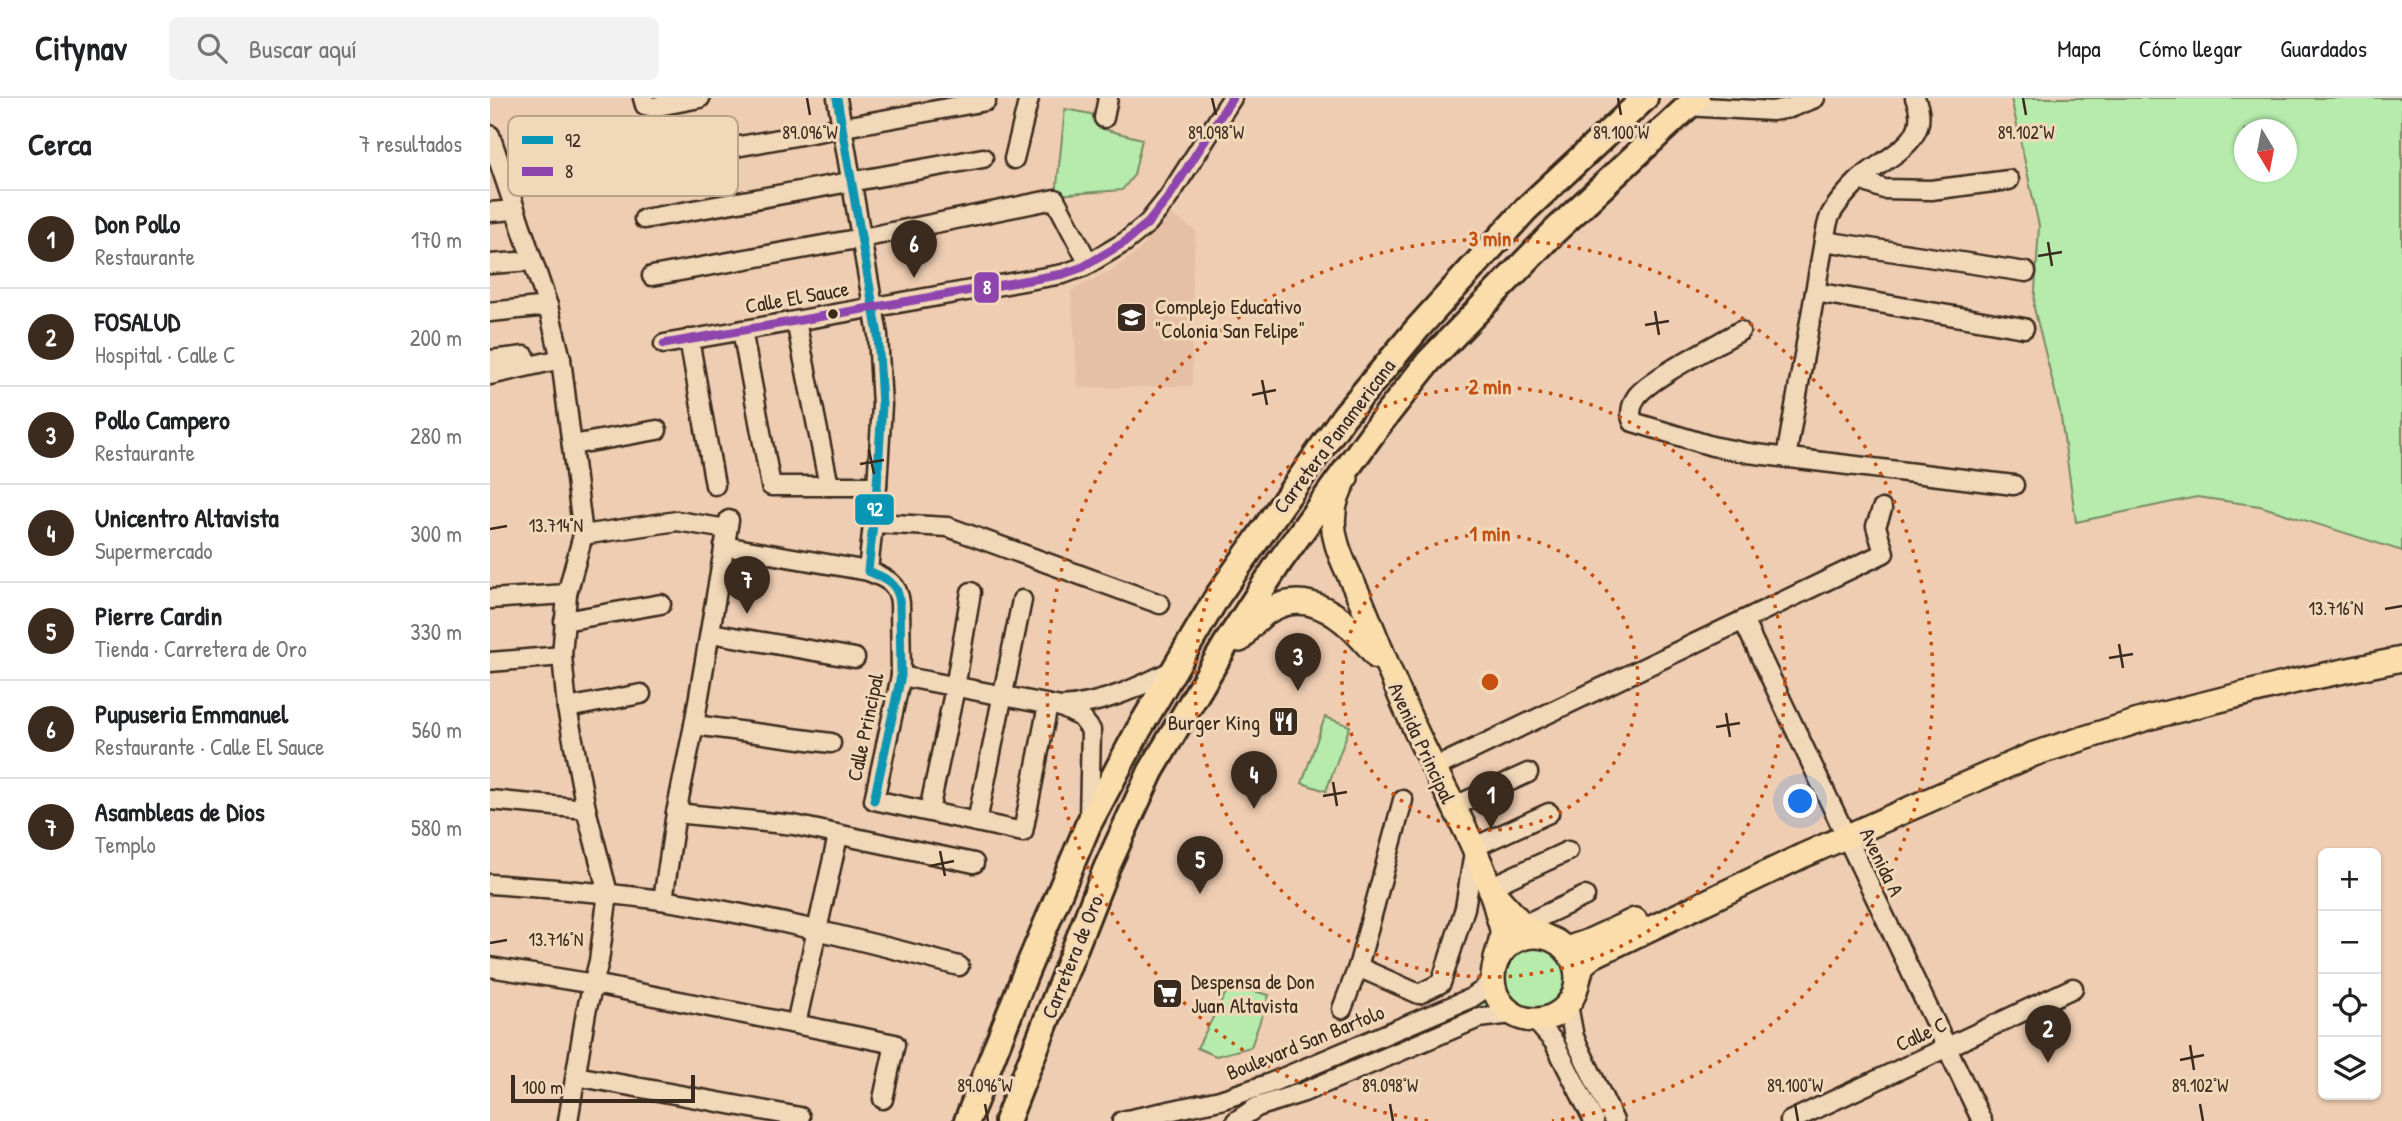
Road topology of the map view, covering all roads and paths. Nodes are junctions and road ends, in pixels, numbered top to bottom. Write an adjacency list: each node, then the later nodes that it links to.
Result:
1 (643, 98): 2 (street)
2 (700, 98)
3 (837, 98): 13 (street)
4 (1029, 98): 18 (street)
5 (1108, 98): 12 (street)
6 (1232, 98): 35 (street, Calle El Sauce)
7 (1645, 98): 22 (highway, Carretera Panamericana)
8 (1815, 98): 11 (street)
9 (1915, 98): 19 (street)
10 (986, 101): 13 (street)
11 (1691, 102): 26 (highway, Carretera Panamericana)
12 (1104, 118)
13 (842, 128): 15 (street); 21 (street)
14 (490, 135): 16 (street)
15 (738, 147)
16 (493, 157): 23 (street)
17 (984, 158): 21 (street)
18 (1014, 159)
19 (1860, 180): 20 (street); 31 (street)
20 (2009, 180)
21 (853, 181): 28 (street); 30 (street)
22 (1547, 187): 26 (highway); 29 (highway, Carretera Panamericana)
23 (508, 195)
24 (508, 196): 25 (street)
25 (514, 210): 27 (street); 33 (street)
26 (1575, 211): 32 (highway, Carretera Panamericana)
27 (490, 212)
28 (644, 219)
29 (1504, 233): 32 (highway); 79 (highway, Carretera Panamericana)
30 (862, 238): 35 (street); 37 (street); 40 (street)
31 (1824, 240): 36 (street); 38 (street)
32 (1532, 255): 52 (highway, Carretera Panamericana)
33 (532, 261): 34 (street); 39 (street)
34 (490, 264)
35 (1089, 264): 40 (street, Calle El Sauce)
36 (2026, 272)
37 (652, 276)
38 (1815, 292): 43 (street); 55 (street)
39 (548, 306): 41 (street); 49 (street)
40 (874, 307): 42 (street, Calle El Sauce); 59 (street)
41 (490, 312)
42 (796, 321): 44 (street, Calle El Sauce); 58 (street)
43 (2025, 328)
44 (742, 330): 46 (street, Calle El Sauce); 58 (street)
45 (1740, 331): 55 (street)
46 (689, 339): 47 (street, Calle El Sauce); 56 (street)
47 (664, 344)
48 (525, 356): 50 (street)
49 (561, 359): 51 (street); 54 (street)
50 (490, 360)
51 (490, 375)
52 (1377, 427): 80 (main road, Avenida Principal); 88 (highway, Carretera Panamericana)
53 (657, 430): 54 (street)
54 (572, 445): 63 (street)
55 (1786, 458): 57 (street)
56 (715, 485)
57 (2014, 485)
58 (829, 486): 59 (street)
59 (877, 486): 61 (street)
60 (1882, 509): 72 (street)
61 (874, 523): 64 (street); 70 (street)
62 (727, 532): 63 (street); 64 (street); 73 (street)
63 (583, 535): 66 (street)
64 (868, 571): 81 (street, Calle Principal)
65 (971, 592): 82 (street)
66 (567, 594): 67 (street); 71 (street)
67 (490, 600)
68 (1022, 600): 84 (street)
69 (661, 604): 71 (street)
70 (1160, 604)
71 (564, 621): 75 (street)
72 (1744, 622): 90 (street); 102 (street, Avenida A)
73 (711, 634): 76 (street); 87 (street)
74 (2402, 642): 102 (main road)
75 (562, 656): 78 (street); 86 (street)
76 (855, 658)
77 (2402, 659): 102 (main road)
78 (490, 662)
79 (1173, 670): 85 (street); 101 (highway, Carretera Panamericana)
80 (1388, 672): 88 (main road, Avenida Principal); 90 (main road, Avenida Principal)
81 (901, 676): 82 (street); 97 (street, Calle Principal)
82 (955, 688): 84 (street); 97 (street)
83 (641, 694): 86 (street)
84 (1004, 697): 85 (street); 100 (street)
85 (1054, 706): 100 (street); 101 (street)
86 (567, 708): 96 (street)
87 (694, 725): 89 (street); 98 (street)
88 (1167, 742): 92 (highway, Carretera Panamericana)
89 (831, 743)
90 (1434, 768): 95 (main road, Avenida Principal)
91 (1528, 773): 95 (street)
92 (1141, 794): 129 (highway, Carretera de Oro)
93 (490, 800): 96 (street)
94 (1403, 800): 118 (street)
95 (1453, 807): 104 (main road, Avenida Principal)
96 (586, 809): 109 (street)
97 (929, 811): 100 (street)
98 (676, 813): 103 (street); 111 (street)
99 (1549, 813): 104 (street)
100 (977, 822)
101 (1088, 825): 127 (highway, Carretera de Oro)
102 (1843, 832): 115 (main road); 122 (main road); 128 (street, Avenida A)
103 (838, 836): 106 (street); 114 (street)
104 (1473, 850): 108 (main road, Avenida Principal); 112 (street)
105 (1568, 851): 108 (street)
106 (974, 863)
107 (490, 884): 109 (street)
108 (1489, 884): 112 (street); 113 (main road, Avenida Principal); 119 (main road, Avenida Principal)
109 (608, 893): 111 (street); 120 (street)
110 (1585, 897): 113 (street)
111 (663, 900): 114 (street)
112 (1465, 908): 118 (street)
113 (1523, 925): 115 (main road, Avenida Principal)
114 (817, 930): 116 (street); 126 (street)
115 (1557, 943): 119 (main road); 122 (main road)
116 (959, 966)
117 (490, 967): 120 (street)
118 (1358, 967): 123 (street)
119 (1494, 967): 124 (main road); 131 (street, Boulevard San Bartolo)
120 (594, 984): 126 (street); 130 (street)
121 (2073, 988): 128 (street, Calle C)
122 (1572, 995): 125 (main road); 144 (street)
123 (1342, 1009)
124 (1512, 1014): 125 (main road); 134 (street, Boulevard San Bartolo)
125 (1535, 1020): 143 (street)
126 (796, 1024): 132 (street)
127 (1000, 1037): 129 (highway); 138 (highway, Carretera de Oro)
128 (1947, 1047): 145 (street, Calle C); 146 (street, Avenida A)
129 (1034, 1051): 135 (highway, Carretera de Oro)
130 (576, 1076): 136 (street); 139 (street)
131 (1268, 1084): 133 (street, Boulevard San Bartolo); 134 (street)
132 (883, 1099)
133 (1220, 1100): 137 (street, Boulevard San Bartolo); 141 (street)
134 (1273, 1102): 142 (street, Boulevard San Bartolo)
135 (1009, 1116): 138 (highway)
136 (800, 1117)
137 (1161, 1117): 140 (street, Boulevard San Bartolo)
138 (969, 1118)
139 (568, 1121)
140 (1122, 1121)
141 (1230, 1121)
142 (1236, 1121)
143 (1594, 1121)
144 (1614, 1121)
145 (1790, 1121)
146 (1982, 1121)

